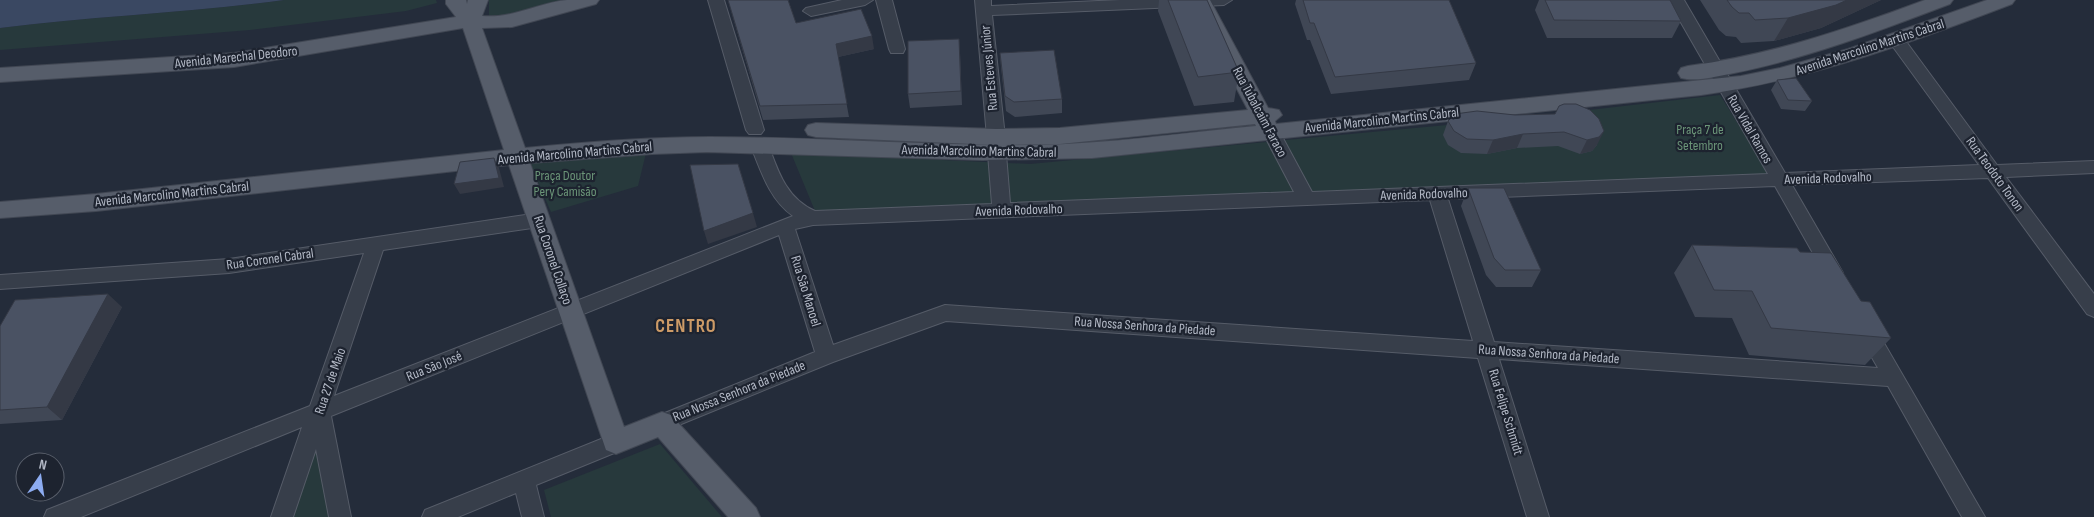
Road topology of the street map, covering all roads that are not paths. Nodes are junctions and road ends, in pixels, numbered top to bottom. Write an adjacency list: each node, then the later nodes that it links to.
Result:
1 (478, 0): 15 (main road)
2 (589, 0): 15 (main road, Avenida Marechal Deodoro)
3 (716, 0): 21 (street)
4 (865, 0): 13 (street)
5 (884, 0): 17 (street)
6 (1200, 0): 7 (street); 12 (street); 20 (main road, Rua Tubalcaim Faraco)
7 (1224, 0)
8 (1676, 0): 19 (street, Rua Vidal Ramos)
9 (1943, 0): 14 (main road, Avenida Marcolino Martins Cabral)
10 (2005, 0): 16 (main road, Avenida Marcolino Martins Cabral)
11 (456, 2): 15 (main road)
12 (983, 6): 22 (street, Rua Esteves Júnior)
13 (811, 11)
14 (1910, 12): 16 (main road); 19 (main road, Avenida Marcolino Martins Cabral)
15 (470, 21): 18 (main road, Avenida Marechal Deodoro); 23 (main road, Rua Coronel Collaço)
16 (1896, 40): 19 (main road, Avenida Marcolino Martins Cabral); 25 (street, Rua Teodoto Tonon)
17 (897, 49)
18 (0, 76)
19 (1721, 78): 20 (main road, Avenida Marcolino Martins Cabral); 26 (street, Rua Vidal Ramos)
20 (1266, 124): 22 (main road, Avenida Marcolino Martins Cabral); 29 (street, Rua Tubalcaim Faraco)
21 (757, 137): 22 (main road, Avenida Marcolino Martins Cabral); 23 (main road, Avenida Marcolino Martins Cabral); 32 (street)
22 (996, 146): 31 (street, Rua Esteves Júnior)
23 (515, 151): 28 (main road, Avenida Marcolino Martins Cabral); 30 (main road, Avenida Marcolino Martins Cabral); 33 (main road, Rua Coronel Collaço)
24 (2094, 167): 25 (street, Avenida Rodovalho)
25 (1992, 171): 26 (street, Avenida Rodovalho); 38 (street, Rua Teodoto Tonon)
26 (1780, 180): 27 (street, Avenida Rodovalho); 37 (street, Rua Vidal Ramos)
27 (1437, 194): 29 (street, Avenida Rodovalho); 41 (street, Rua Felipe Schmidt)
28 (0, 196)
29 (1306, 198): 31 (street, Avenida Rodovalho)
30 (0, 210)
31 (1002, 211): 32 (street, Avenida Rodovalho)
32 (813, 218): 34 (street, Rua São José)
33 (539, 220): 35 (street, Rua Coronel Cabral); 39 (main road, Rua Coronel Collaço)
34 (785, 225): 39 (street, Rua São José); 42 (street, Rua São Manoel)
35 (376, 244): 36 (street, Rua Coronel Cabral); 44 (street, Rua 27 de Maio)
36 (0, 282)
37 (1844, 292)
38 (2094, 309)
39 (570, 311): 44 (street, Rua São José); 46 (main road, Rua Coronel Collaço)
40 (1859, 317): 43 (street)
41 (1486, 349): 42 (street, Rua Nossa Senhora da Piedade); 43 (street, Rua Nossa Senhora da Piedade); 54 (street, Rua Felipe Schmidt)
42 (826, 356): 45 (street, Rua Nossa Senhora da Piedade)
43 (1894, 378): 55 (street)
44 (320, 411): 48 (street, Rua São José); 49 (street, Rua 27 de Maio); 50 (street)
45 (662, 422): 46 (main road, Rua Nossa Senhora da Piedade); 53 (main road)
46 (616, 442): 47 (street, Rua Nossa Senhora da Piedade)
47 (524, 480): 51 (street, Rua Nossa Senhora da Piedade); 52 (street)
48 (55, 517)
49 (282, 517)
50 (340, 517)
51 (433, 517)
52 (532, 517)
53 (746, 517)
54 (1538, 517)
55 (1974, 517)

